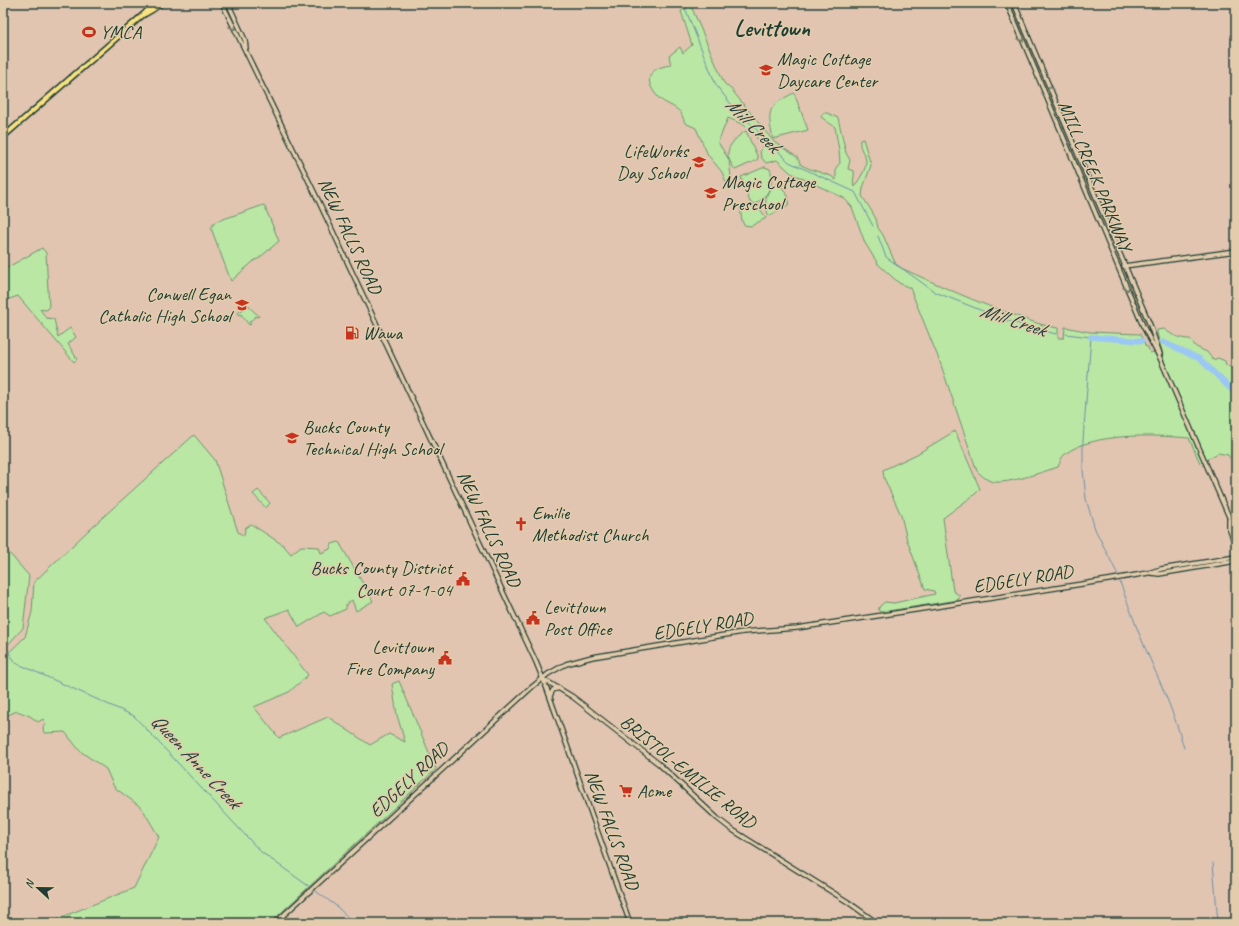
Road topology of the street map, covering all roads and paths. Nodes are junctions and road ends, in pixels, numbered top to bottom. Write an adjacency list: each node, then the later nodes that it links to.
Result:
1 (154, 3): 7 (main road)
2 (162, 3): 7 (main road)
3 (222, 3): 8 (main road, NEW FALLS ROAD, one-way to 8)
4 (228, 3): 8 (main road, NEW FALLS ROAD)
5 (1008, 3): 11 (main road, MILL CREEK PARKWAY, one-way to 11)
6 (1014, 3): 12 (main road, MILL CREEK PARKWAY, one-way to 6)
7 (144, 14): 9 (main road)
8 (246, 49): 20 (main road, NEW FALLS ROAD)
9 (3, 137)
10 (1236, 251): 12 (main road)
11 (1119, 266): 12 (main road); 13 (main road, MILL CREEK PARKWAY, one-way to 13)
12 (1125, 266): 13 (main road, MILL CREEK PARKWAY)
13 (1160, 358): 14 (main road, MILL CREEK PARKWAY)
14 (1229, 519): 15 (main road, MILL CREEK PARKWAY); 16 (main road, MILL CREEK PARKWAY)
15 (1236, 533)
16 (1236, 546)
17 (1236, 557): 19 (main road, EDGELY ROAD)
18 (1236, 561): 19 (main road, EDGELY ROAD)
19 (1148, 573): 20 (main road, EDGELY ROAD)
20 (543, 678): 21 (main road, BRISTOL-EMILIE ROAD); 22 (main road, NEW FALLS ROAD); 23 (main road, EDGELY ROAD)
21 (561, 689): 22 (main road); 25 (main road, BRISTOL-EMILIE ROAD)
22 (549, 697): 24 (main road, NEW FALLS ROAD)
23 (275, 923)
24 (630, 923)
25 (877, 923)

